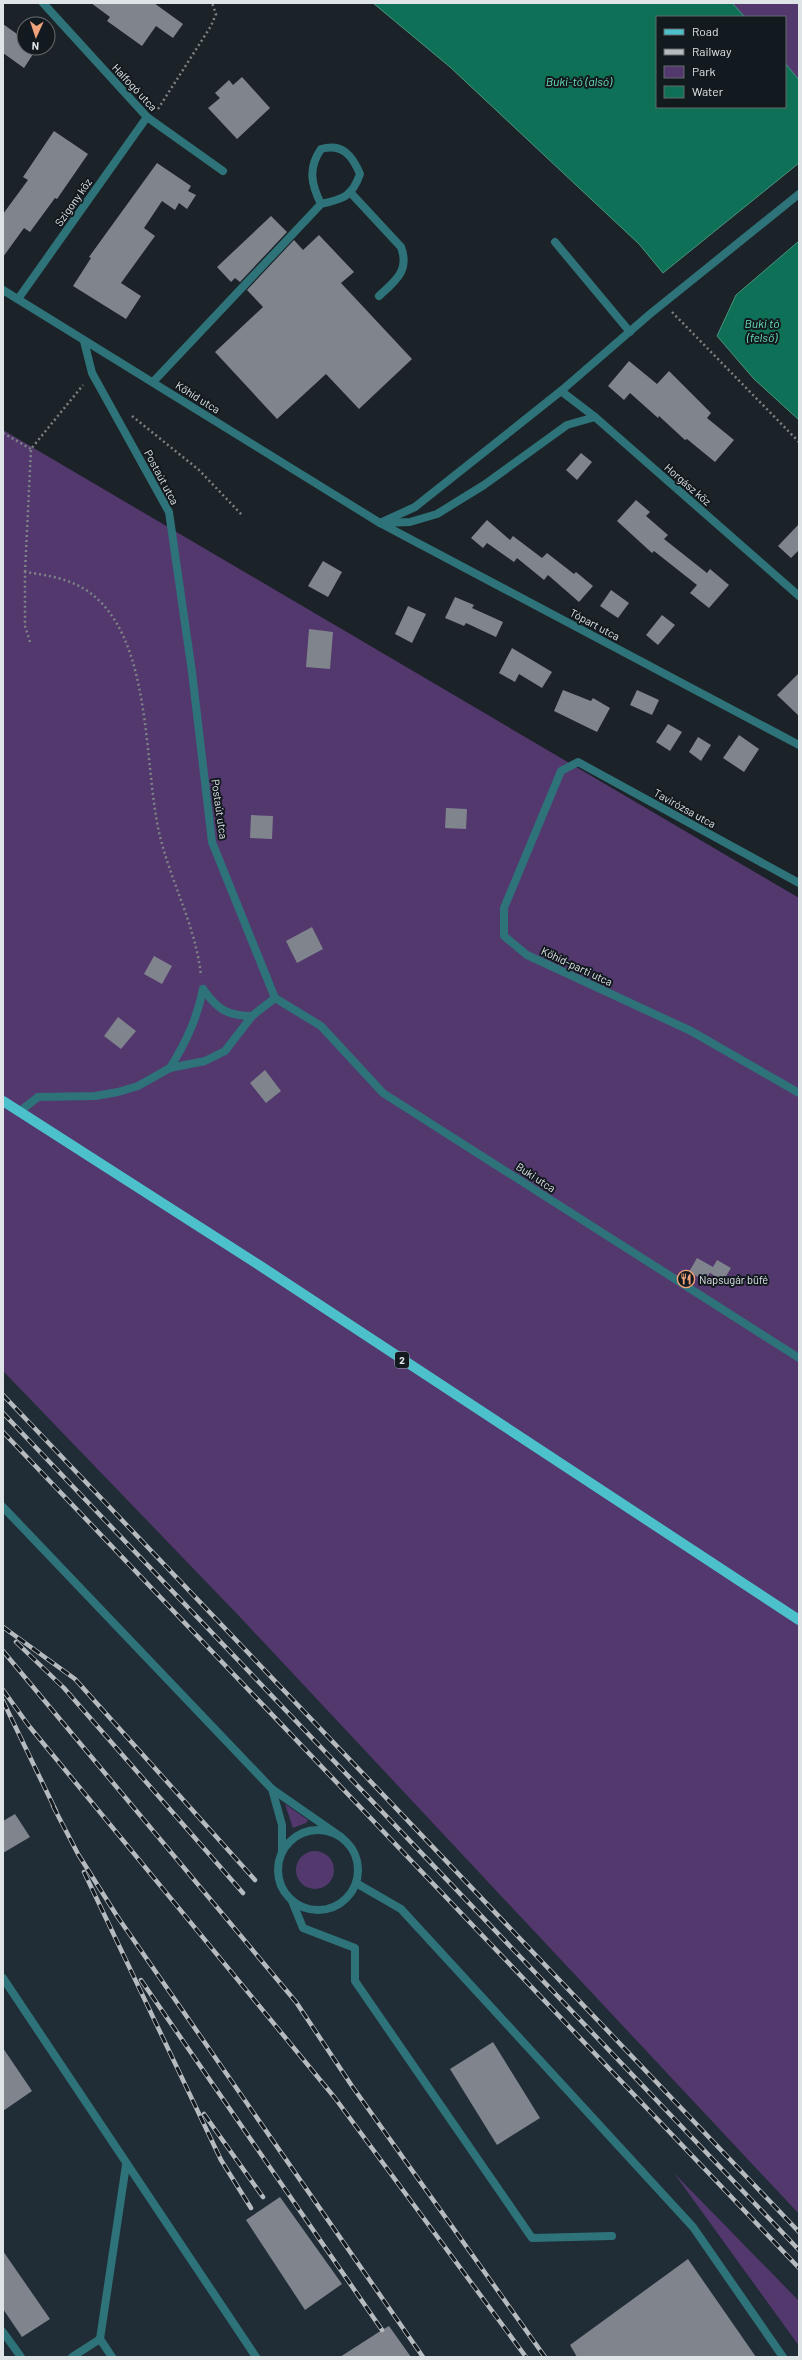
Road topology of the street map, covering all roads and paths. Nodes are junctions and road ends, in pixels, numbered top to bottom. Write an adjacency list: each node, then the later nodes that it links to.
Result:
1 (43, 3): 2 (street, Halfogó utca)
2 (147, 117): 3 (street, Halfogó utca); 10 (street, Szigony köz)
3 (223, 171)
4 (350, 192): 6 (street); 6 (street); 9 (street)
5 (799, 194): 12 (street)
6 (321, 204): 15 (street)
7 (555, 242): 12 (street)
8 (3, 290): 10 (street, Kőhíd utca)
9 (379, 296)
10 (18, 299): 13 (street, Kőhíd utca)
11 (671, 311): 20 (path)
12 (630, 332): 16 (street)
13 (84, 341): 14 (street, Postaút utca); 15 (street, Kőhíd utca)
14 (92, 373): 21 (path); 31 (street, Postaút utca)
15 (154, 382): 23 (street, Kőhíd utca)
16 (562, 390): 18 (street, Horgász köz); 23 (street)
17 (130, 414): 22 (path)
18 (595, 417): 23 (street); 25 (street, Horgász köz)
19 (3, 433): 21 (path)
20 (799, 442)
21 (31, 449): 24 (path)
22 (242, 515)
23 (380, 523): 27 (street, Tópart utca)
24 (25, 572): 26 (path); 30 (path)
25 (799, 596)
26 (30, 642)
27 (799, 745)
28 (561, 771): 29 (street, Tavirózsa utca); 34 (street, Kőhíd-parti utca)
29 (799, 883)
30 (203, 989): 32 (street); 33 (street)
31 (275, 998): 32 (street); 37 (street, Buki utca)
32 (252, 1016): 33 (street)
33 (170, 1068): 36 (street)
34 (799, 1093)
35 (3, 1101): 36 (main road, 2)
36 (19, 1112): 39 (main road, 2)
37 (799, 1358)
38 (3, 1507): 40 (street)
39 (799, 1620)
40 (272, 1789): 41 (street); 42 (street)
41 (341, 1837): 42 (street); 43 (street)
42 (282, 1851): 44 (street)
43 (356, 1883): 44 (street); 54 (street)
44 (292, 1901): 47 (street)
45 (3, 1978): 46 (street)
46 (126, 2165): 49 (street); 53 (street)
47 (612, 2236)
48 (3, 2332): 50 (street)
49 (100, 2339): 51 (street); 52 (street)
50 (21, 2357)
51 (72, 2357)
52 (112, 2357)
53 (256, 2357)
54 (783, 2357)

